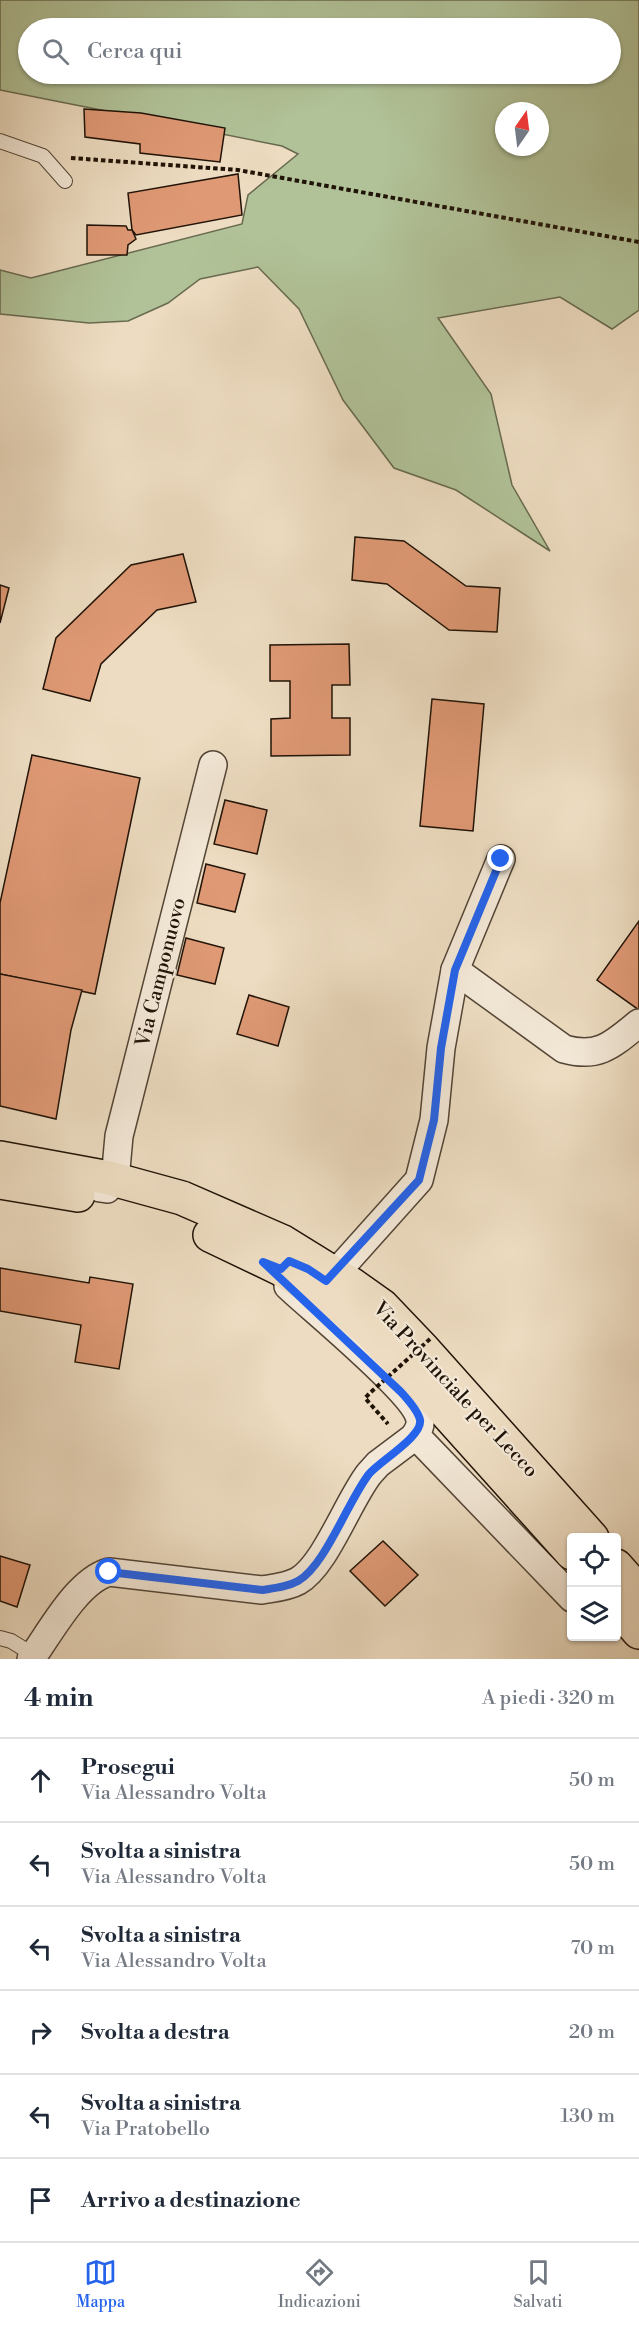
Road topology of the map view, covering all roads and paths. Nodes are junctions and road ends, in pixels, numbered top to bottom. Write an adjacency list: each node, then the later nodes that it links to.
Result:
1 (0, 141): 2 (lane)
2 (43, 156): 3 (lane); 4 (path)
3 (65, 181)
4 (639, 242)
5 (213, 765): 10 (street, Via Camponuovo)
6 (501, 859): 7 (street)
7 (455, 970): 8 (street); 13 (street)
8 (639, 1023)
9 (0, 1158): 10 (main road, Via Provinciale per Lecco)
10 (115, 1180): 11 (street); 13 (main road, Via Provinciale per Lecco)
11 (11, 1184): 12 (main road, Via Provinciale per Lecco)
12 (272, 1265): 13 (street); 17 (street); 18 (main road, Via Provinciale per Lecco)
13 (334, 1275): 14 (main road, Via Provinciale per Lecco)
14 (420, 1334): 15 (path, bridge); 19 (main road, Via Provinciale per Lecco)
15 (371, 1392)
16 (365, 1398): 17 (path)
17 (409, 1440): 21 (street); 24 (street)
18 (561, 1532)
19 (588, 1533)
20 (629, 1591): 22 (main road)
21 (567, 1593)
22 (639, 1632)
23 (0, 1638): 24 (lane)
24 (32, 1657)

